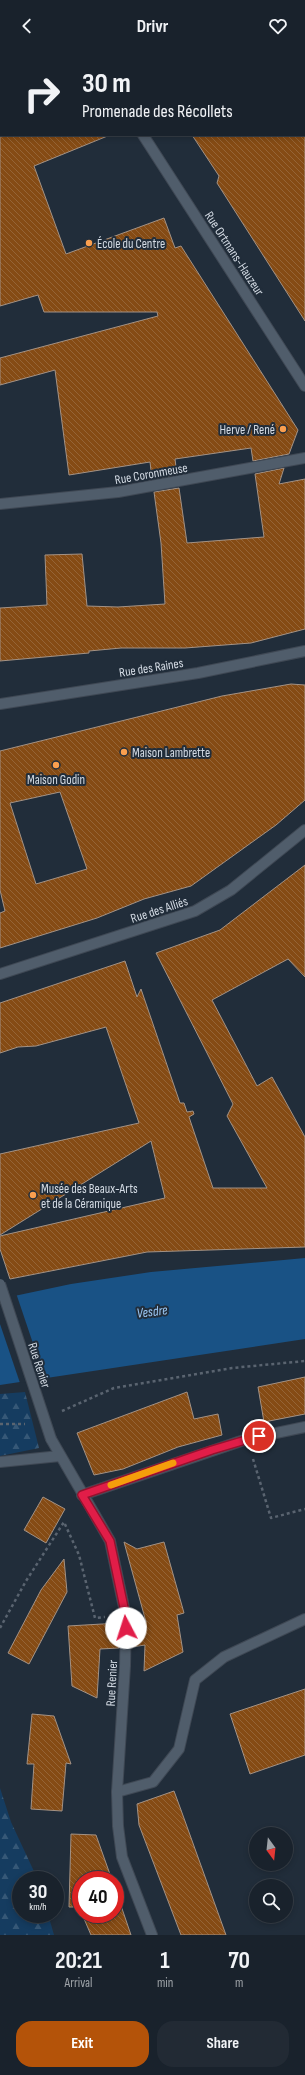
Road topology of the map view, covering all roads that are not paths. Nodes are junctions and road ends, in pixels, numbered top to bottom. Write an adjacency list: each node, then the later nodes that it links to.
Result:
1 (144, 136): 2 (street, Rue Ortmans-Hauzeur)
2 (305, 386)
3 (305, 458): 4 (street, Rue Coronmeuse)
4 (0, 504)
5 (305, 650): 6 (street, Rue des Raines)
6 (0, 704)
7 (305, 830): 8 (street, Rue des Alliés)
8 (0, 974)
9 (0, 1284): 11 (street, Rue Renier, bridge)
10 (305, 1427): 13 (street)
11 (60, 1456): 12 (street); 13 (street, Rue Renier)
12 (0, 1462)
13 (82, 1495): 15 (street, Rue Renier)
14 (305, 1620): 15 (street)
15 (117, 1792): 16 (street, Rue Renier)
16 (152, 1935)

